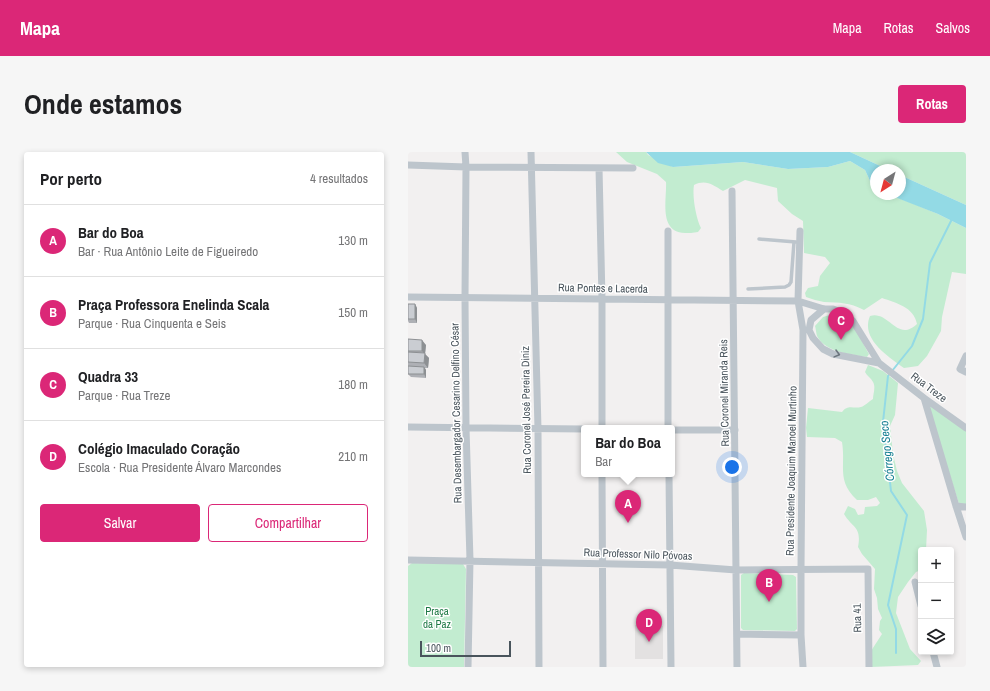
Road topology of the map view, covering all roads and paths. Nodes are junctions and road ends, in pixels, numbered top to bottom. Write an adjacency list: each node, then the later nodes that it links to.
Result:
1 (531, 152): 4 (street, Rua Coronel José Pereira Diniz)
2 (466, 158): 3 (street); 4 (street); 14 (street, Rua Desembargador Cesarino Delfino César)
3 (408, 164)
4 (531, 167): 5 (street); 15 (street, Rua Coronel José Pereira Diniz)
5 (599, 168): 6 (street); 16 (street)
6 (633, 168)
7 (732, 191): 18 (street, Rua Coronel Miranda Reis)
8 (668, 231): 17 (street)
9 (800, 231): 11 (street, Rua Presidente Joaquim Manoel Murtinho)
10 (759, 239): 11 (lane)
11 (797, 242): 12 (lane); 19 (street, Rua Presidente Joaquim Manoel Murtinho)
12 (748, 289)
13 (408, 298): 14 (street, Rua Pontes e Lacerda)
14 (465, 298): 15 (street, Rua Pontes e Lacerda); 29 (street, Rua Desembargador Cesarino Delfino César)
15 (534, 299): 16 (street, Rua Pontes e Lacerda); 30 (street, Rua Coronel José Pereira Diniz)
16 (602, 299): 17 (street, Rua Pontes e Lacerda); 26 (street)
17 (668, 300): 18 (street, Rua Pontes e Lacerda); 27 (street)
18 (733, 301): 19 (street, Rua Pontes e Lacerda); 34 (street, Rua Coronel Miranda Reis)
19 (798, 301): 20 (street, Rua Treze); 21 (street, Rua Presidente Joaquim Manoel Murtinho)
20 (824, 309): 21 (street); 23 (street, Rua Treze)
21 (806, 330): 23 (street, Rua Treze, one-way to 23); 45 (street, Rua Presidente Joaquim Manoel Murtinho)
22 (966, 356): 24 (street)
23 (881, 365): 25 (street, Rua Treze)
24 (963, 371)
25 (924, 398): 31 (street, Rua Treze); 37 (street)
26 (602, 425)
27 (668, 425)
28 (408, 428): 29 (street)
29 (466, 428): 30 (street); 41 (street, Rua Desembargador Cesarino Delfino César)
30 (538, 428): 32 (street); 42 (street, Rua Coronel José Pereira Diniz)
31 (966, 428)
32 (581, 429)
33 (675, 430): 34 (street)
34 (735, 430): 47 (street, Rua Coronel Miranda Reis)
35 (602, 477): 43 (street)
36 (669, 477): 44 (street)
37 (956, 506): 38 (street); 39 (street)
38 (966, 507)
39 (966, 537)
40 (408, 560): 41 (street, Rua Professor Nilo Póvoas)
41 (470, 560): 42 (street, Rua Professor Nilo Póvoas); 53 (street, Rua Desembargador Cesarino Delfino César)
42 (538, 562): 43 (street, Rua Professor Nilo Póvoas); 54 (street, Rua Coronel José Pereira Diniz)
43 (602, 563): 44 (street, Rua Professor Nilo Póvoas); 55 (street)
44 (670, 565): 47 (street, Rua Professor Nilo Póvoas); 56 (street)
45 (801, 569): 46 (street, Rua Professor Nilo Póvoas); 47 (street, Rua Professor Nilo Póvoas); 51 (street, Rua Presidente Joaquim Manoel Murtinho)
46 (868, 569): 59 (street, Rua 41)
47 (736, 570): 50 (street, Rua Coronel Miranda Reis)
48 (915, 582): 49 (street)
49 (918, 594)
50 (737, 634): 51 (street); 57 (street, Rua Coronel Miranda Reis)
51 (801, 635): 58 (street, Rua Presidente Joaquim Manoel Murtinho)
52 (934, 655): 60 (street)
53 (468, 667)
54 (539, 667)
55 (603, 667)
56 (671, 667)
57 (737, 667)
58 (803, 667)
59 (869, 667)
60 (937, 667)

